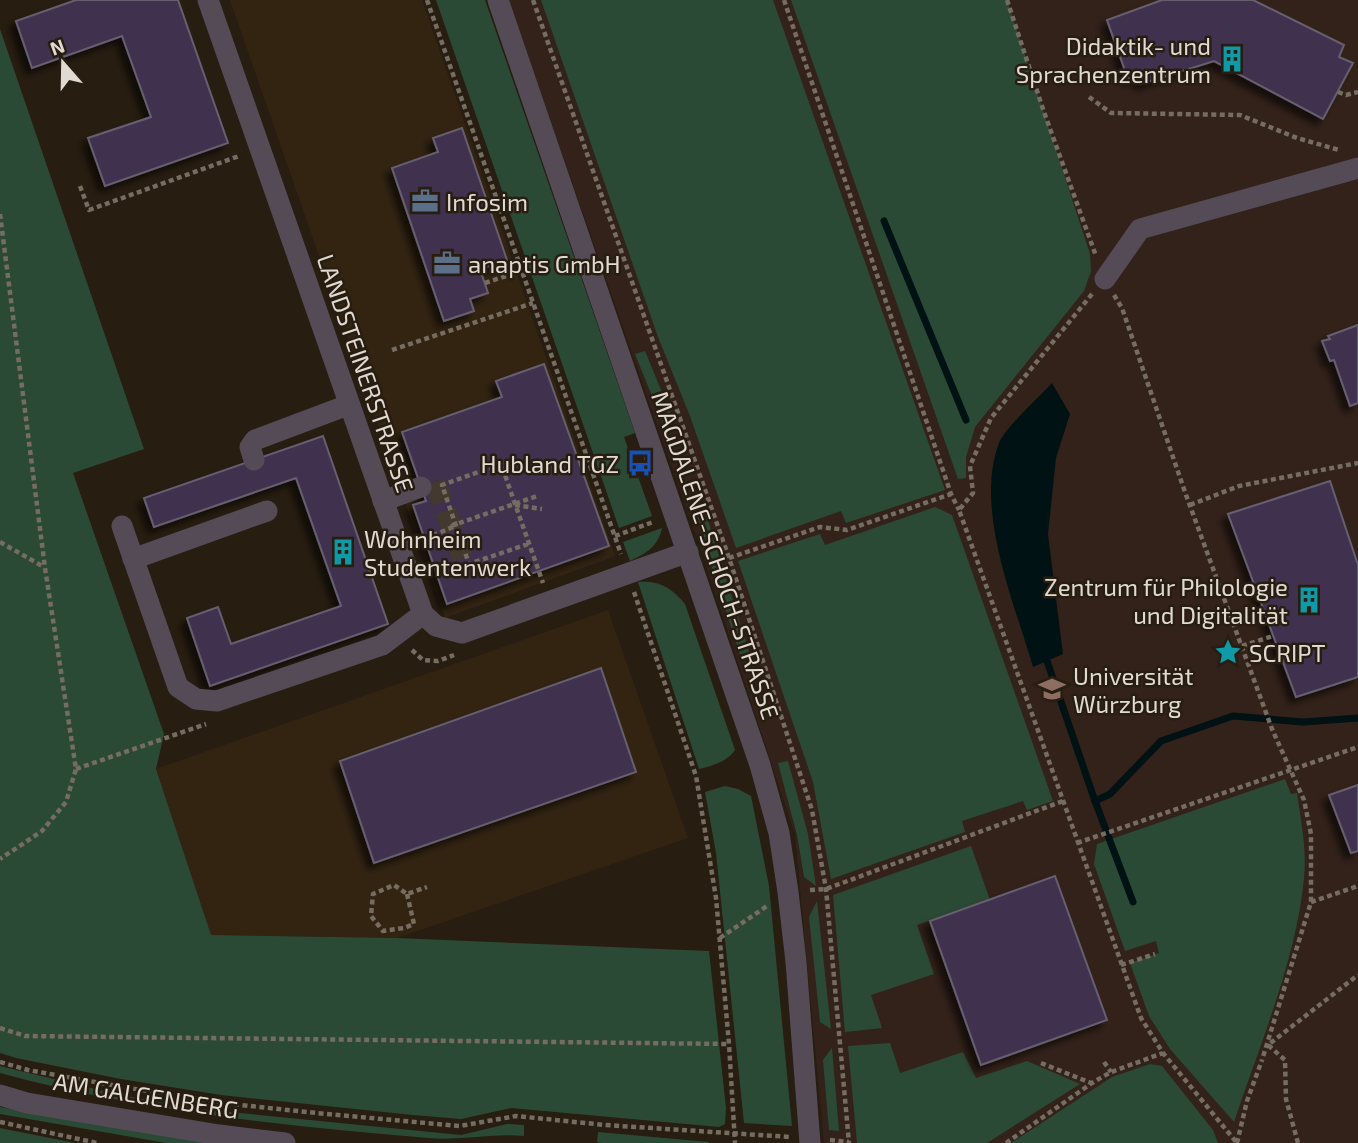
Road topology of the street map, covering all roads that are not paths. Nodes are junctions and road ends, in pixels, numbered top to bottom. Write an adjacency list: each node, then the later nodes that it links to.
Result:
1 (208, 0): 5 (street, LANDSTEINERSTRASSE)
2 (498, 0): 11 (street, MAGDALENE-SCHOCH-STRASSE)
3 (1352, 160): 4 (street)
4 (1105, 279)
5 (348, 405): 6 (street); 8 (street, LANDSTEINERSTRASSE)
6 (254, 460)
7 (421, 487): 8 (street)
8 (383, 501): 13 (street, LANDSTEINERSTRASSE)
9 (267, 511): 12 (street)
10 (122, 526): 12 (street)
11 (688, 552): 13 (street); 15 (street, MAGDALENE-SCHOCH-STRASSE)
12 (133, 559): 13 (street)
13 (422, 614)
14 (0, 1095): 16 (street, AM GALGENBERG)
15 (810, 1140)
16 (285, 1143)

